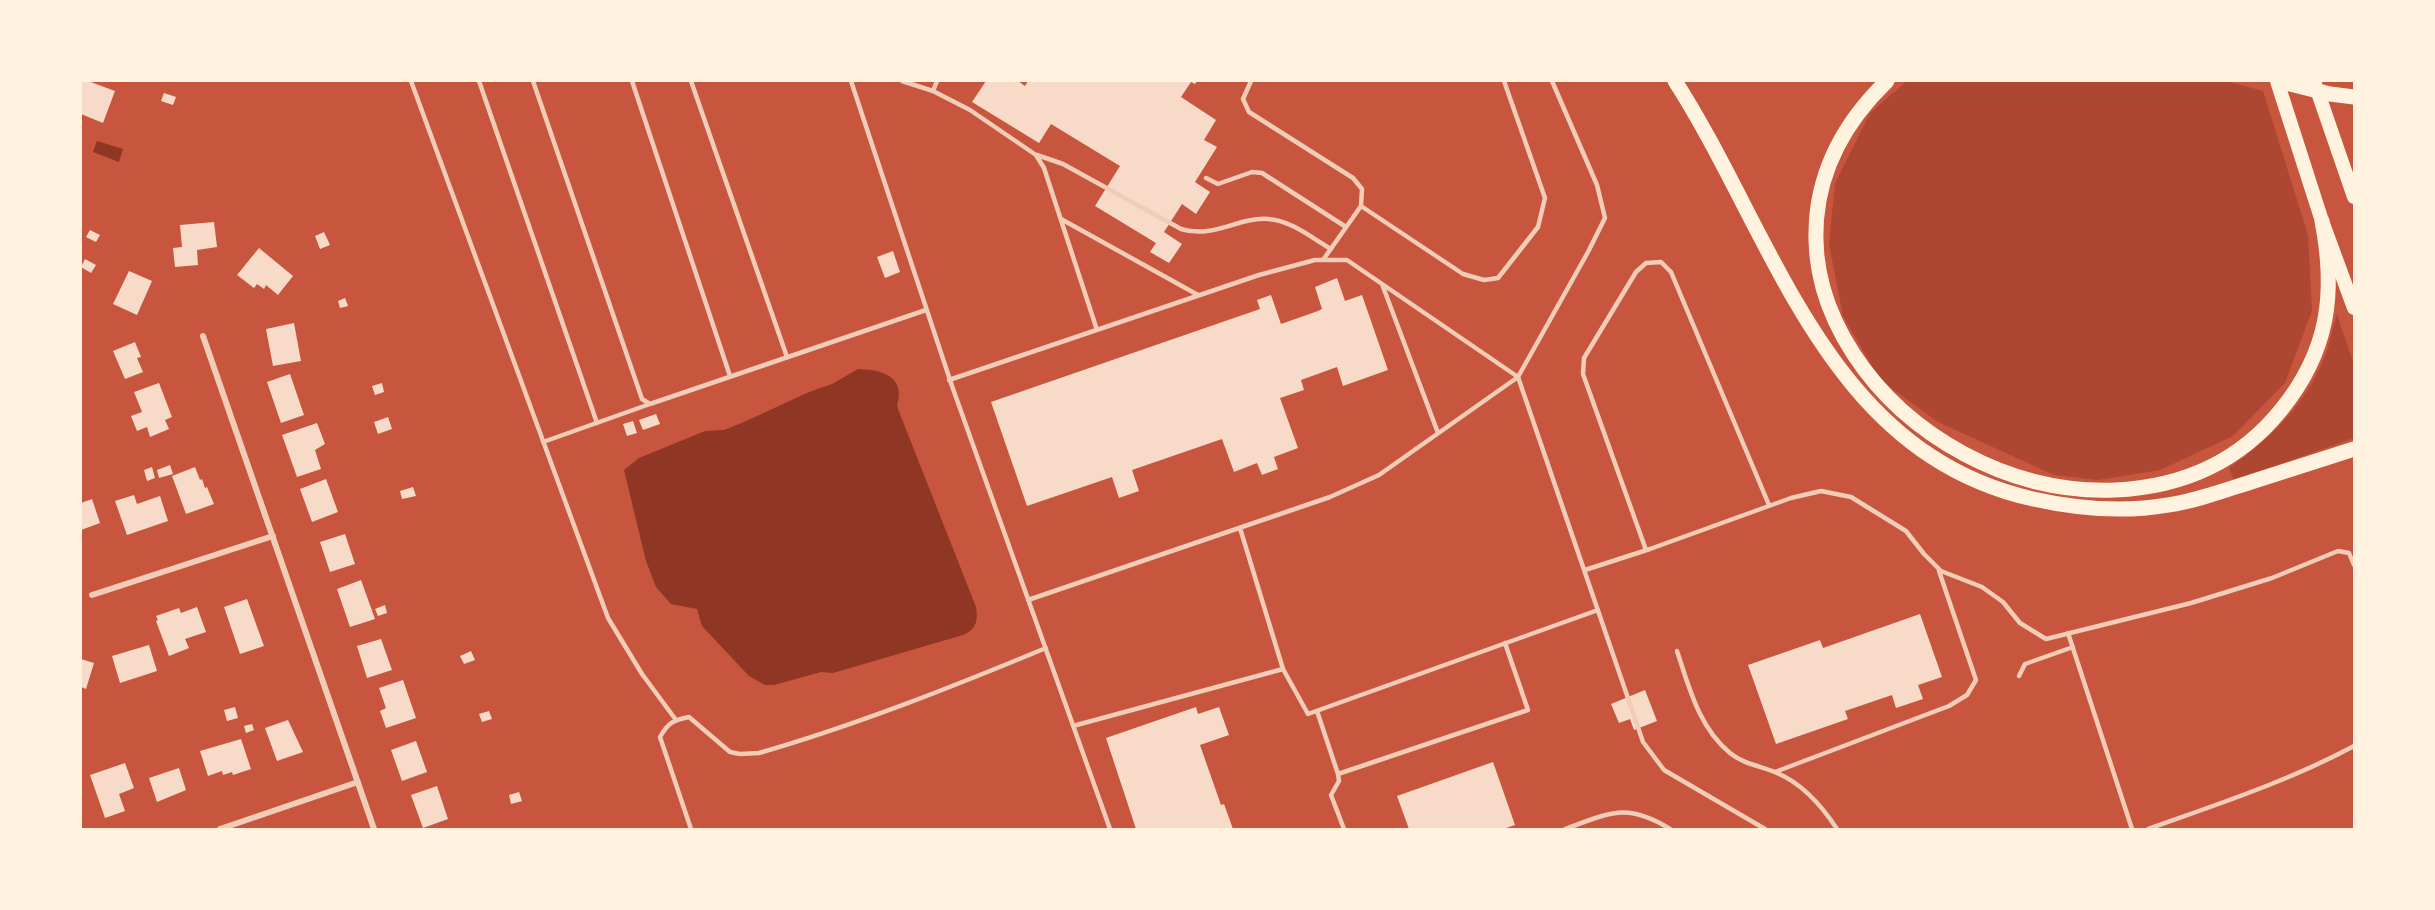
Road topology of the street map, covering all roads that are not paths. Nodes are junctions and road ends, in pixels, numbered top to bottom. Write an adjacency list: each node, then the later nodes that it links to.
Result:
1 (411, 81): 40 (lane)
2 (479, 81): 38 (lane)
3 (532, 81): 37 (lane)
4 (632, 81): 34 (lane)
5 (691, 81): 33 (lane)
6 (851, 81): 30 (lane)
7 (902, 81): 16 (lane)
8 (937, 81): 16 (lane)
9 (1251, 81): 21 (lane)
10 (1504, 81): 21 (lane)
11 (1552, 81): 35 (lane)
12 (1675, 81): 41 (highway)
13 (1887, 81): 23 (highway)
14 (2277, 81): 17 (highway); 23 (main road)
15 (2314, 81): 20 (main road)
16 (933, 91): 18 (lane)
17 (2354, 97)
18 (1036, 155): 22 (lane); 25 (lane)
19 (1206, 178): 24 (lane)
20 (2354, 197)
21 (1361, 206): 24 (lane)
22 (1061, 219): 28 (lane); 31 (lane)
23 (2322, 221): 29 (main road)
24 (1346, 227): 25 (lane)
25 (1331, 249): 26 (lane)
26 (1323, 260): 27 (lane); 28 (lane)
27 (1381, 284): 35 (lane); 39 (lane)
28 (1198, 296): 31 (lane)
29 (2354, 308)
30 (926, 310): 33 (lane); 36 (lane)
31 (1097, 330): 36 (lane)
32 (203, 336): 44 (street)
33 (787, 357): 34 (lane)
34 (730, 376): 37 (lane)
35 (1518, 377): 39 (lane); 48 (lane)
36 (949, 380): 50 (lane)
37 (650, 404): 38 (lane)
38 (597, 423): 40 (lane)
39 (1438, 433): 43 (lane)
40 (543, 442): 60 (lane)
41 (2354, 449)
42 (1769, 505): 45 (lane); 45 (lane); 47 (lane)
43 (1240, 528): 50 (lane); 57 (lane)
44 (273, 536): 49 (street); 65 (street)
45 (1646, 550): 48 (lane)
46 (2354, 566): 52 (lane)
47 (1938, 568): 52 (lane); 63 (lane)
48 (1585, 570): 51 (lane)
49 (92, 595)
50 (1028, 600): 55 (lane)
51 (1598, 610): 53 (lane); 73 (lane)
52 (2068, 633): 54 (lane)
53 (1505, 644): 59 (lane); 64 (lane)
54 (2073, 647): 58 (lane); 75 (lane)
55 (1046, 648): 60 (lane); 61 (lane)
56 (1677, 651): 63 (lane)
57 (1283, 669): 59 (lane); 61 (lane)
58 (2019, 676)
59 (1317, 711): 64 (lane)
60 (676, 720): 68 (lane)
61 (1073, 726): 69 (lane)
62 (2354, 746): 76 (lane)
63 (1775, 772): 74 (lane)
64 (1338, 774): 70 (lane)
65 (358, 782): 66 (street); 67 (street)
66 (220, 829)
67 (374, 829)
68 (691, 829)
69 (1110, 829)
70 (1344, 829)
71 (1565, 829): 72 (lane)
72 (1670, 829)
73 (1765, 829)
74 (1838, 829)
75 (2133, 829)
76 (2148, 829)

